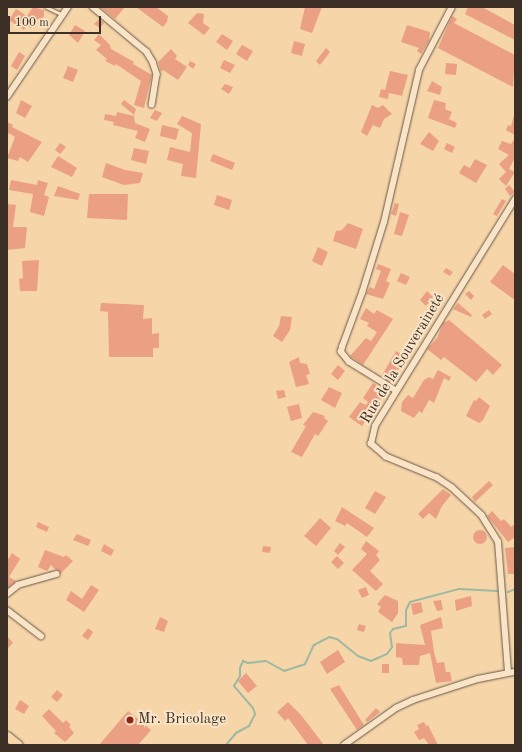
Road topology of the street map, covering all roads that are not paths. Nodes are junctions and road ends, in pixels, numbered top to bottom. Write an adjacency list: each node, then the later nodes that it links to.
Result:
1 (46, 7): 5 (lane)
2 (68, 7): 5 (street)
3 (92, 7): 7 (street)
4 (452, 7): 9 (street)
5 (63, 15): 6 (street)
6 (7, 96)
7 (152, 105)
8 (515, 199): 9 (street, Rue de la Souveraineté)
9 (396, 391): 14 (street, Rue de la Souveraineté)
10 (56, 574): 11 (street)
11 (7, 594)
12 (7, 610): 13 (street)
13 (41, 636)
14 (508, 672): 15 (street); 18 (street)
15 (515, 672)
16 (7, 736): 17 (main road)
17 (18, 745)
18 (344, 745)

